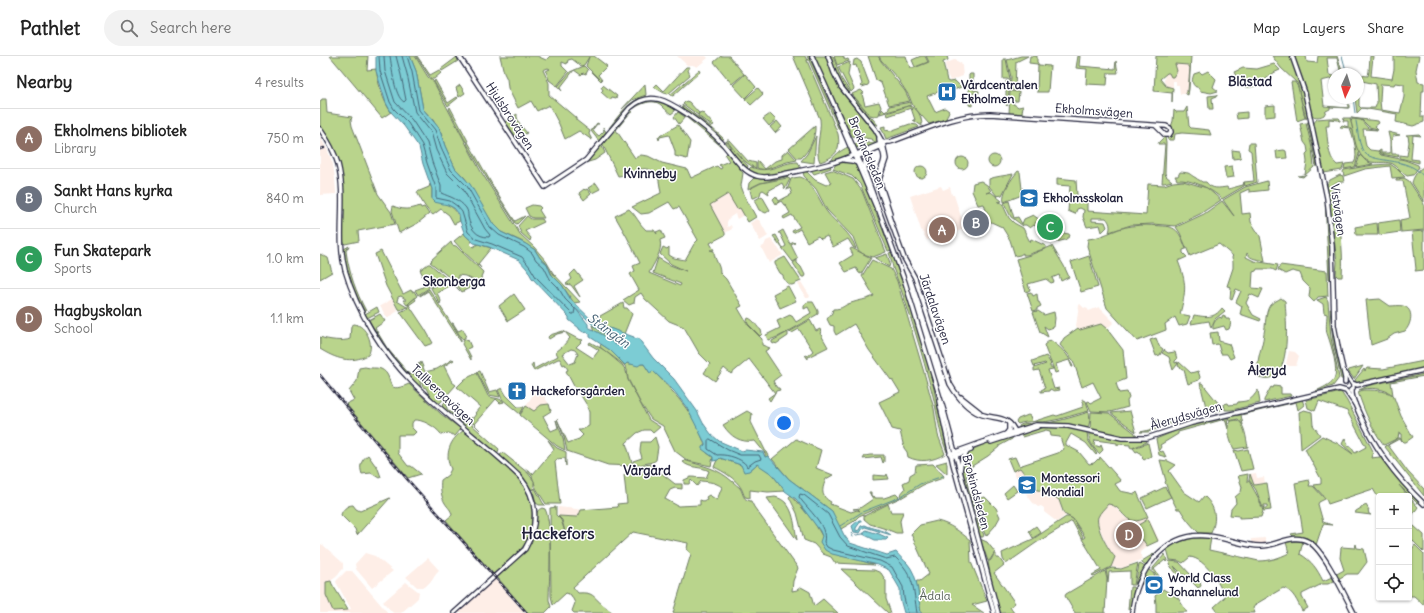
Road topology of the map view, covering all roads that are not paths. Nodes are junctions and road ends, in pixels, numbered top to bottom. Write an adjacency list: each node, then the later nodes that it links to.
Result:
1 (459, 56): 16 (street, Hjulsbrovägen)
2 (812, 56): 5 (street, Brokindsleden)
3 (828, 56): 8 (street, Järdalavägen)
4 (1292, 56): 19 (street, Vistvägen)
5 (824, 83): 9 (street, Brokindsleden); 12 (street, Brokindsleden)
6 (1156, 126): 8 (street, Ekholmsvägen)
7 (320, 129): 38 (street, Tallbergavägen)
8 (882, 145): 10 (street, Ekholmsvägen); 11 (street, Ekholmsvägen); 29 (street, Järdalavägen)
9 (854, 147): 10 (street); 12 (street, Brokindsleden)
10 (865, 150): 12 (street, Ekholmsvägen)
11 (870, 151): 12 (street, Ekholmsvägen); 17 (street)
12 (856, 156): 13 (street, Ekholmsvägen); 14 (street, Ekholmsvägen); 15 (street, Brokindsleden); 17 (street, Brokindsleden)
13 (844, 160): 14 (street, Ekholmsvägen); 15 (street)
14 (837, 162): 16 (street, Ekholmsvägen)
15 (857, 164): 18 (street, Brokindsleden)
16 (752, 174)
17 (866, 175): 18 (street, Brokindsleden)
18 (887, 233): 21 (street, Brokindsleden)
19 (1343, 370): 23 (street, Vistvägen); 24 (street, Vistvägen)
20 (1424, 370): 22 (street)
21 (934, 376): 33 (street, Brokindsleden); 35 (street, Brokindsleden)
22 (1366, 382): 23 (street); 25 (street)
23 (1351, 383): 24 (street); 25 (street)
24 (1344, 384): 26 (street, Ålerydsvägen); 27 (street)
25 (1352, 389): 27 (street); 28 (street)
26 (1330, 391): 27 (street, Ålerydsvägen); 31 (street, Ålerydsvägen)
27 (1345, 391): 28 (street)
28 (1355, 404): 37 (street)
29 (999, 419): 30 (street, Järdalavägen); 31 (street, Järdalavägen)
30 (1009, 424): 31 (street); 32 (street)
31 (1014, 433): 32 (street, Ålerydsvägen); 34 (street, Ålerydsvägen)
32 (1006, 434): 34 (street, Ålerydsvägen)
33 (953, 447): 34 (street); 35 (street, Brokindsleden)
34 (965, 451): 35 (street, Ålerydsvägen); 36 (street)
35 (953, 455): 36 (street, Brokindsleden); 39 (street, Brokindsleden)
36 (960, 473): 40 (street, Brokindsleden)
37 (1424, 504)
38 (454, 613)
39 (994, 613)
40 (998, 613)
41 (1132, 613): 42 (street)
42 (1354, 613)

